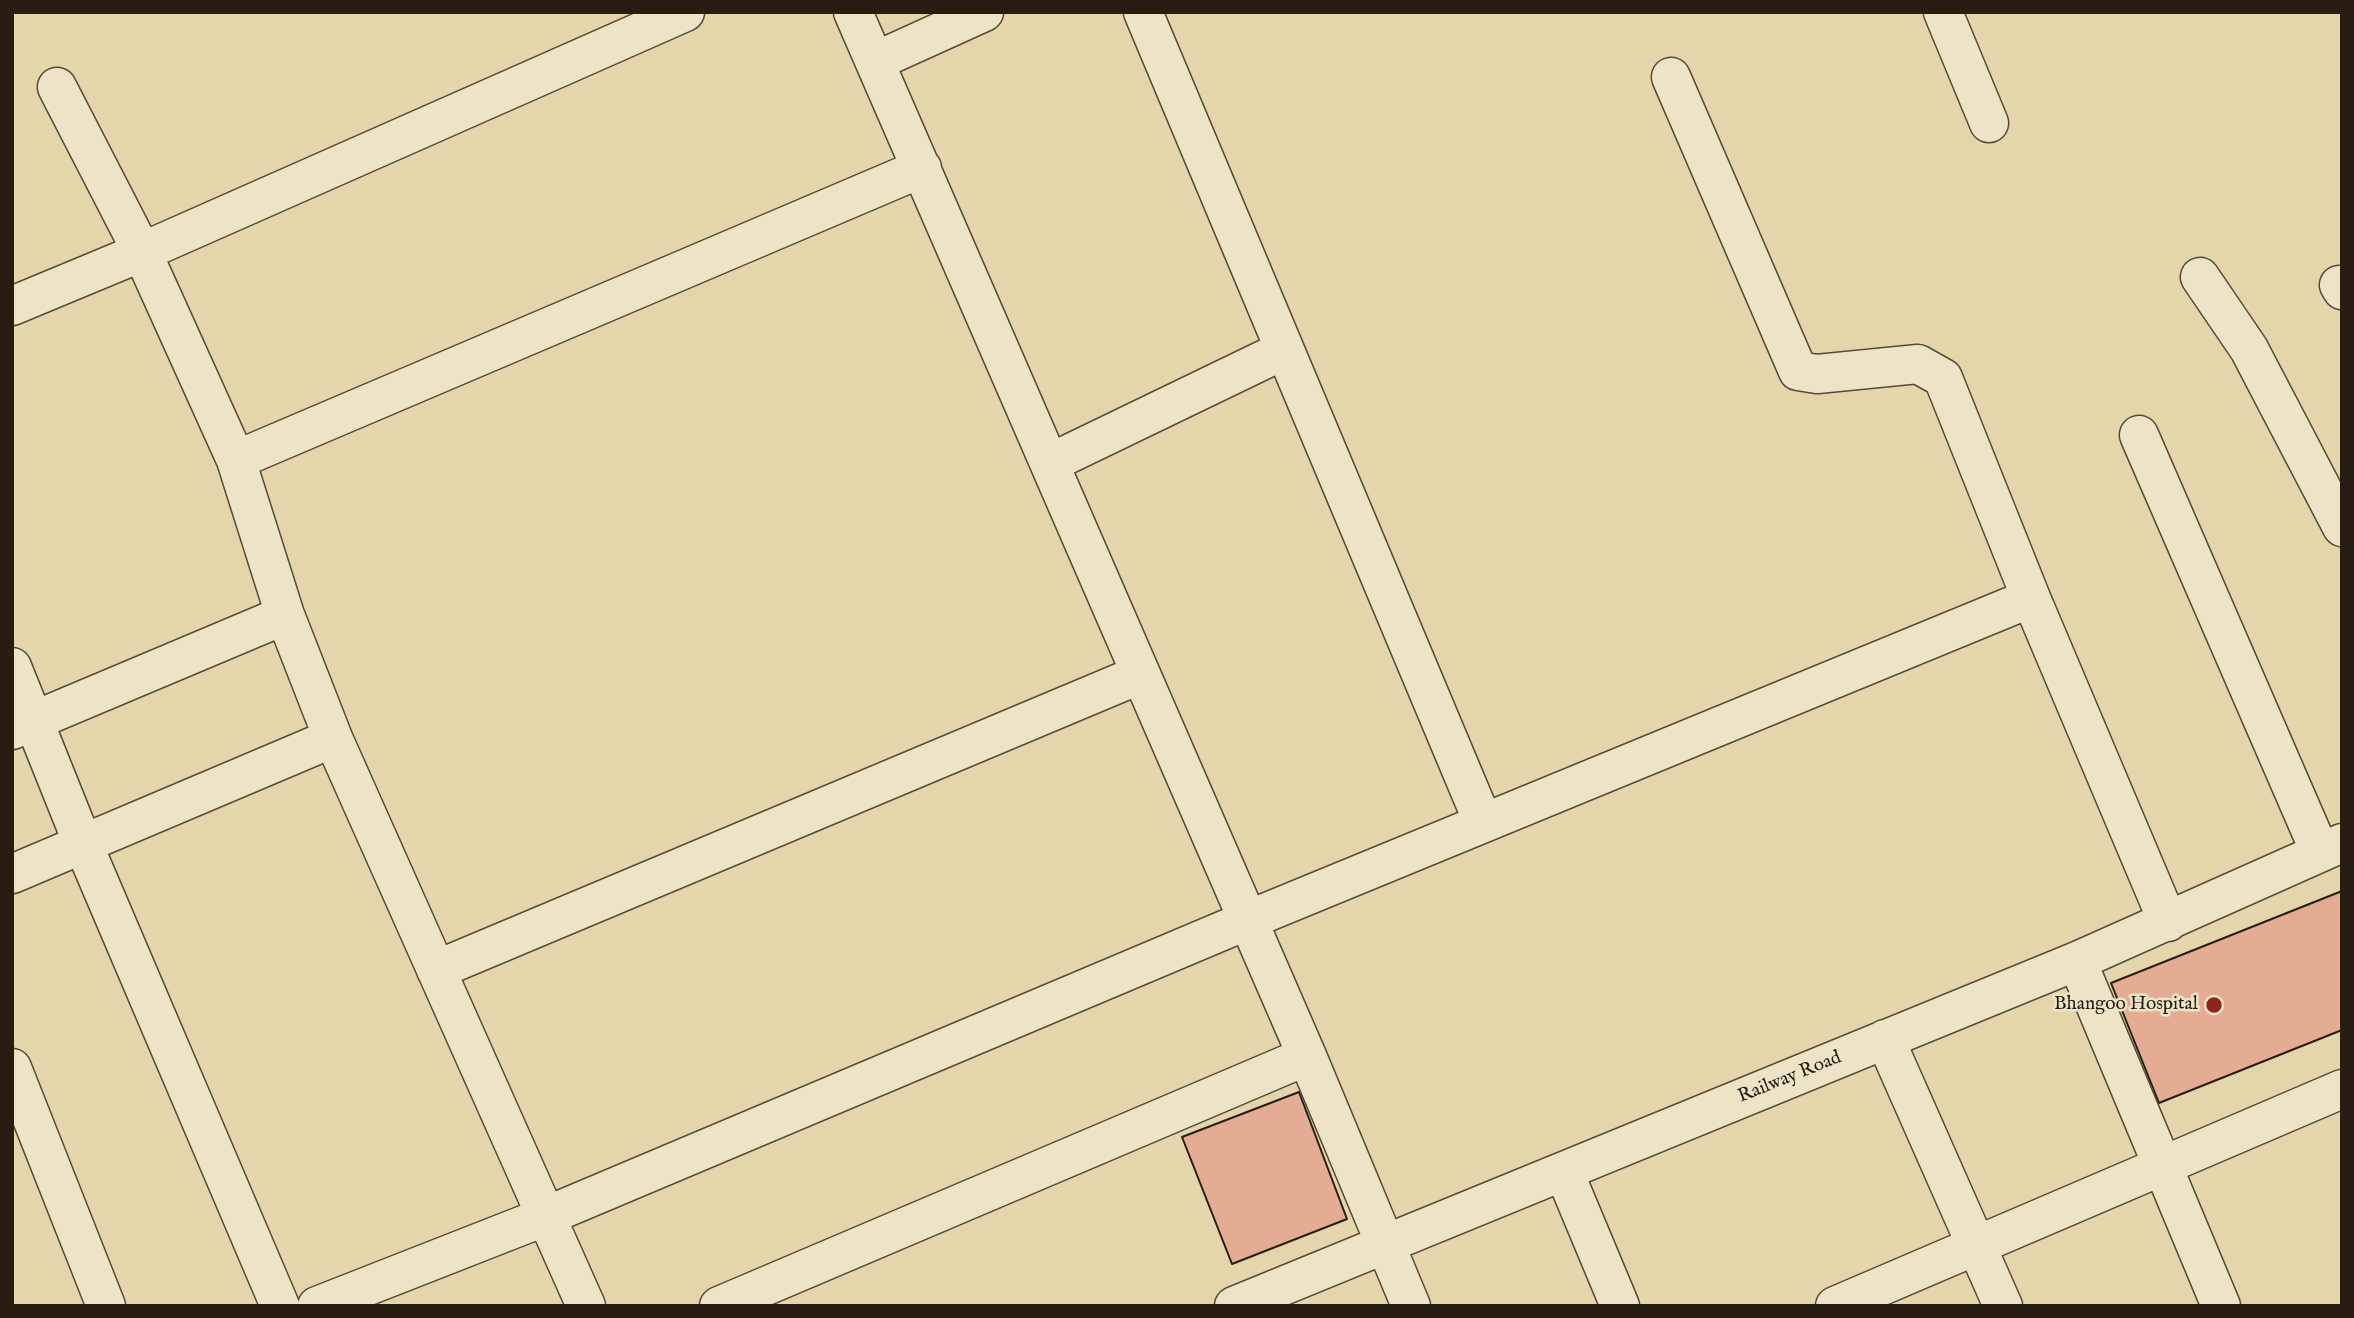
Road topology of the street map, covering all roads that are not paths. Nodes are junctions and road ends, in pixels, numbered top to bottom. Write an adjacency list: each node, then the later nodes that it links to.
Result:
1 (685, 12): 11 (street)
2 (853, 12): 6 (street)
3 (984, 12): 6 (street)
4 (1143, 12): 14 (street)
5 (1943, 12): 9 (street)
6 (876, 61): 10 (street)
7 (1671, 76): 19 (street)
8 (57, 87): 11 (street)
9 (1989, 123)
10 (922, 168): 16 (street); 17 (street)
11 (142, 252): 13 (street); 16 (street)
12 (2200, 277): 18 (street)
13 (12, 306)
14 (1284, 350): 17 (street); 25 (street)
15 (2139, 435): 27 (street)
16 (236, 460): 20 (street)
17 (1050, 463): 22 (street)
18 (2342, 527)
19 (2031, 598): 25 (street); 30 (street)
20 (285, 615): 23 (street); 24 (street)
21 (12, 667): 23 (street)
22 (1142, 674): 29 (street); 32 (street)
23 (24, 725): 26 (street)
24 (333, 738): 26 (street); 32 (street)
25 (1483, 822): 29 (street)
26 (83, 844): 28 (street); 43 (street)
27 (2331, 848): 30 (street, Railway Road)
28 (12, 874)
29 (1248, 920): 34 (street); 39 (street)
30 (2168, 922): 31 (street, Railway Road)
31 (2077, 961): 33 (street, Railway Road); 37 (street)
32 (436, 970): 39 (street)
33 (1885, 1039): 38 (street, Railway Road); 41 (street)
34 (1307, 1056): 40 (street); 46 (street)
35 (12, 1068): 42 (street)
36 (2342, 1089): 37 (street)
37 (2163, 1164): 41 (street); 52 (street)
38 (1564, 1172): 40 (street, Railway Road); 49 (street)
39 (544, 1217): 44 (street); 45 (street)
40 (1388, 1245): 47 (street, Railway Road); 48 (street)
41 (1976, 1245): 50 (street); 51 (street)
42 (106, 1306)
43 (280, 1306)
44 (317, 1306)
45 (586, 1306)
46 (719, 1306)
47 (1234, 1306)
48 (1411, 1306)
49 (1620, 1306)
50 (1835, 1306)
51 (2004, 1306)
52 (2221, 1306)

